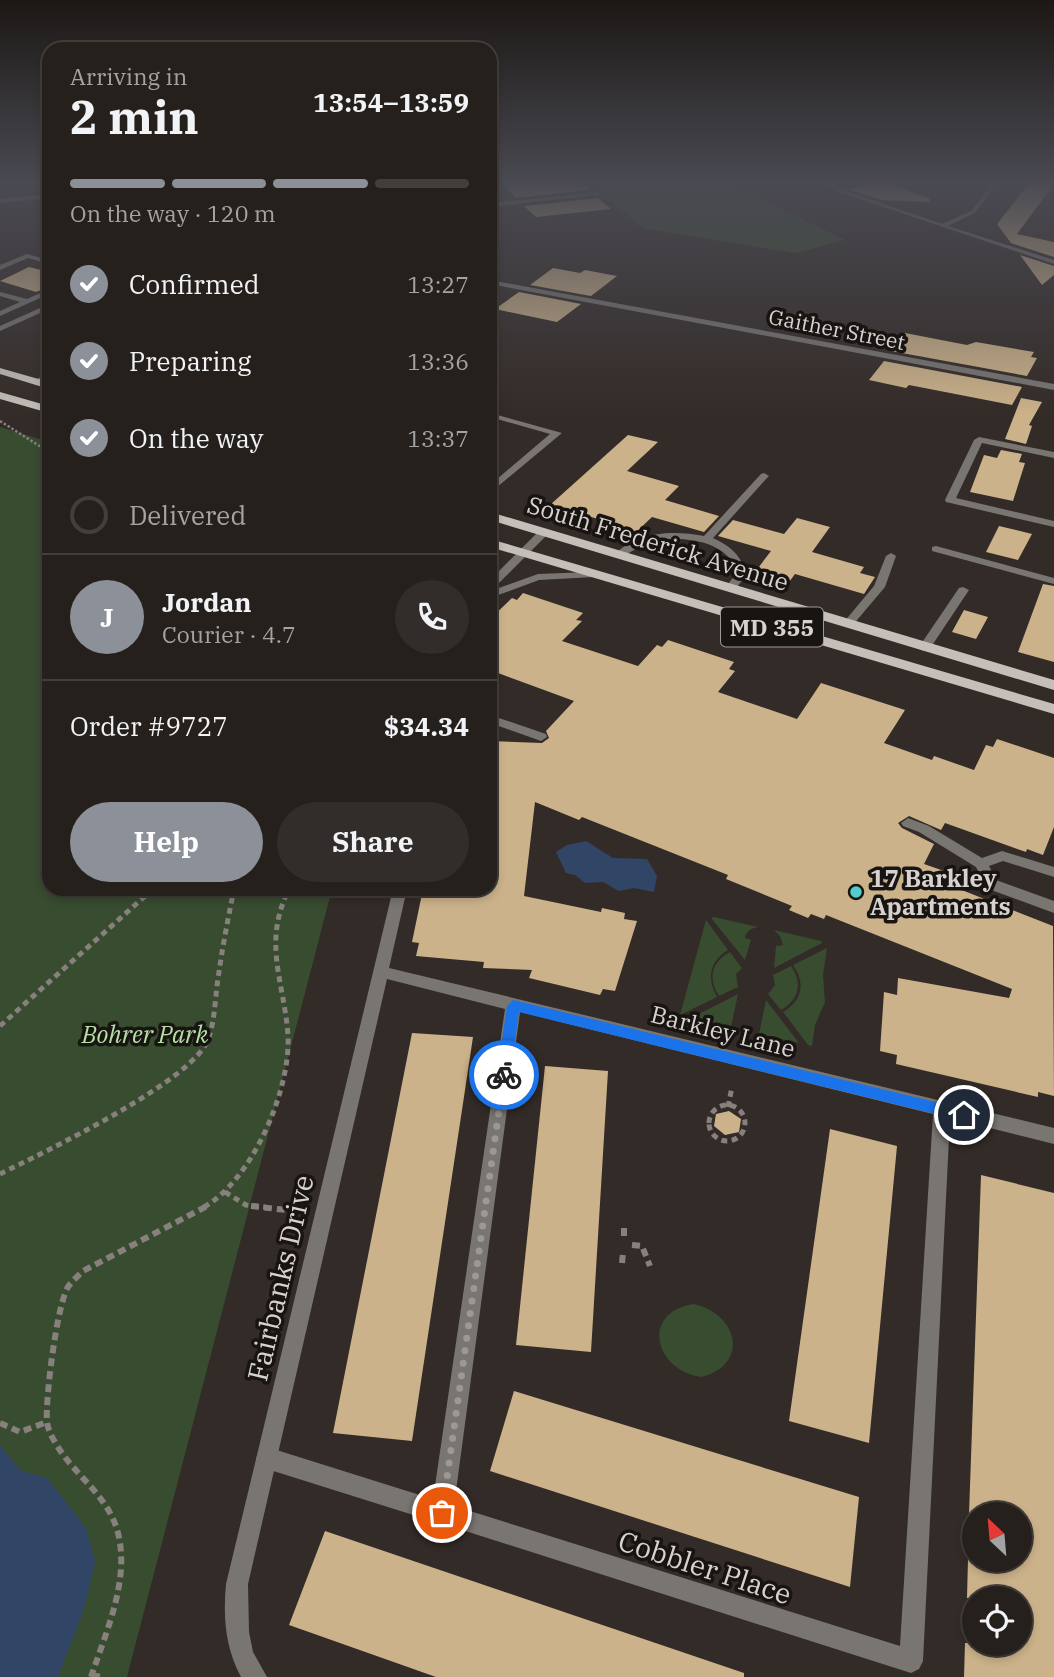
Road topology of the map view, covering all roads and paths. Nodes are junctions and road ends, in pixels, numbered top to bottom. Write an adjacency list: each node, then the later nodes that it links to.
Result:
1 (21, 259): 2 (street)
2 (0, 268)
3 (497, 283): 14 (street, Gaither Street)
4 (42, 294): 6 (street)
5 (2, 296): 6 (street)
6 (27, 301): 8 (street)
7 (42, 309): 9 (street)
8 (0, 314)
9 (0, 329)
10 (0, 371): 12 (main road)
11 (42, 379): 12 (street)
12 (36, 382): 13 (main road)
13 (42, 384)
14 (1054, 387)
15 (0, 395): 16 (main road)
16 (42, 408)
17 (497, 416): 22 (street)
18 (0, 421): 19 (path)
19 (42, 448)
20 (1054, 454): 24 (street)
21 (764, 476): 26 (street)
22 (497, 484)
23 (497, 518): 25 (main road, South Frederick Avenue / MD 355)
24 (1054, 524)
25 (543, 533): 29 (street); 30 (main road, South Frederick Avenue / MD 355)
26 (705, 541): 30 (street); 35 (street)
27 (497, 546): 29 (main road, South Frederick Avenue / MD 355)
28 (936, 549): 34 (street)
29 (522, 553): 32 (main road, South Frederick Avenue / MD 355); 33 (street)
30 (619, 555): 35 (main road, South Frederick Avenue / MD 355)
31 (891, 556): 38 (street)
32 (590, 575): 37 (street); 41 (main road, South Frederick Avenue / MD 355)
33 (497, 579)
34 (1054, 581)
35 (730, 589): 38 (main road, South Frederick Avenue / MD 355)
36 (962, 590): 39 (street)
37 (497, 592)
38 (848, 624): 39 (main road, South Frederick Avenue / MD 355)
39 (925, 647): 40 (main road, South Frederick Avenue / MD 355)
40 (1054, 685)
41 (1054, 709)
42 (497, 721): 43 (street)
43 (541, 737)
44 (908, 823): 45 (street)
45 (981, 864): 46 (street); 51 (street)
46 (1054, 872)
47 (145, 896): 54 (path)
48 (233, 896): 59 (path)
49 (284, 896): 60 (path)
50 (398, 896): 52 (street, Fairbanks Drive)
51 (1054, 907)
52 (381, 972): 53 (street, Barkley Lane); 70 (street, Fairbanks Drive)
53 (513, 1006): 57 (street, Barkley Lane); 71 (street)
54 (0, 1026)
55 (732, 1087): 56 (path)
56 (728, 1107): 56 (path)
57 (942, 1109): 58 (street, Barkley Lane); 72 (street, Cobbler Place)
58 (1054, 1136)
59 (0, 1174)
60 (225, 1192): 61 (path); 68 (path)
61 (303, 1212)
62 (624, 1228): 63 (path)
63 (624, 1236)
64 (632, 1245): 67 (path)
65 (623, 1253): 66 (path)
66 (622, 1263)
67 (650, 1266)
68 (47, 1422): 69 (path); 73 (path)
69 (0, 1423)
70 (267, 1458): 71 (street, Cobbler Place); 74 (street, Fairbanks Drive)
71 (442, 1513): 72 (street, Cobbler Place)
72 (911, 1669)
73 (94, 1676)
74 (255, 1677)

